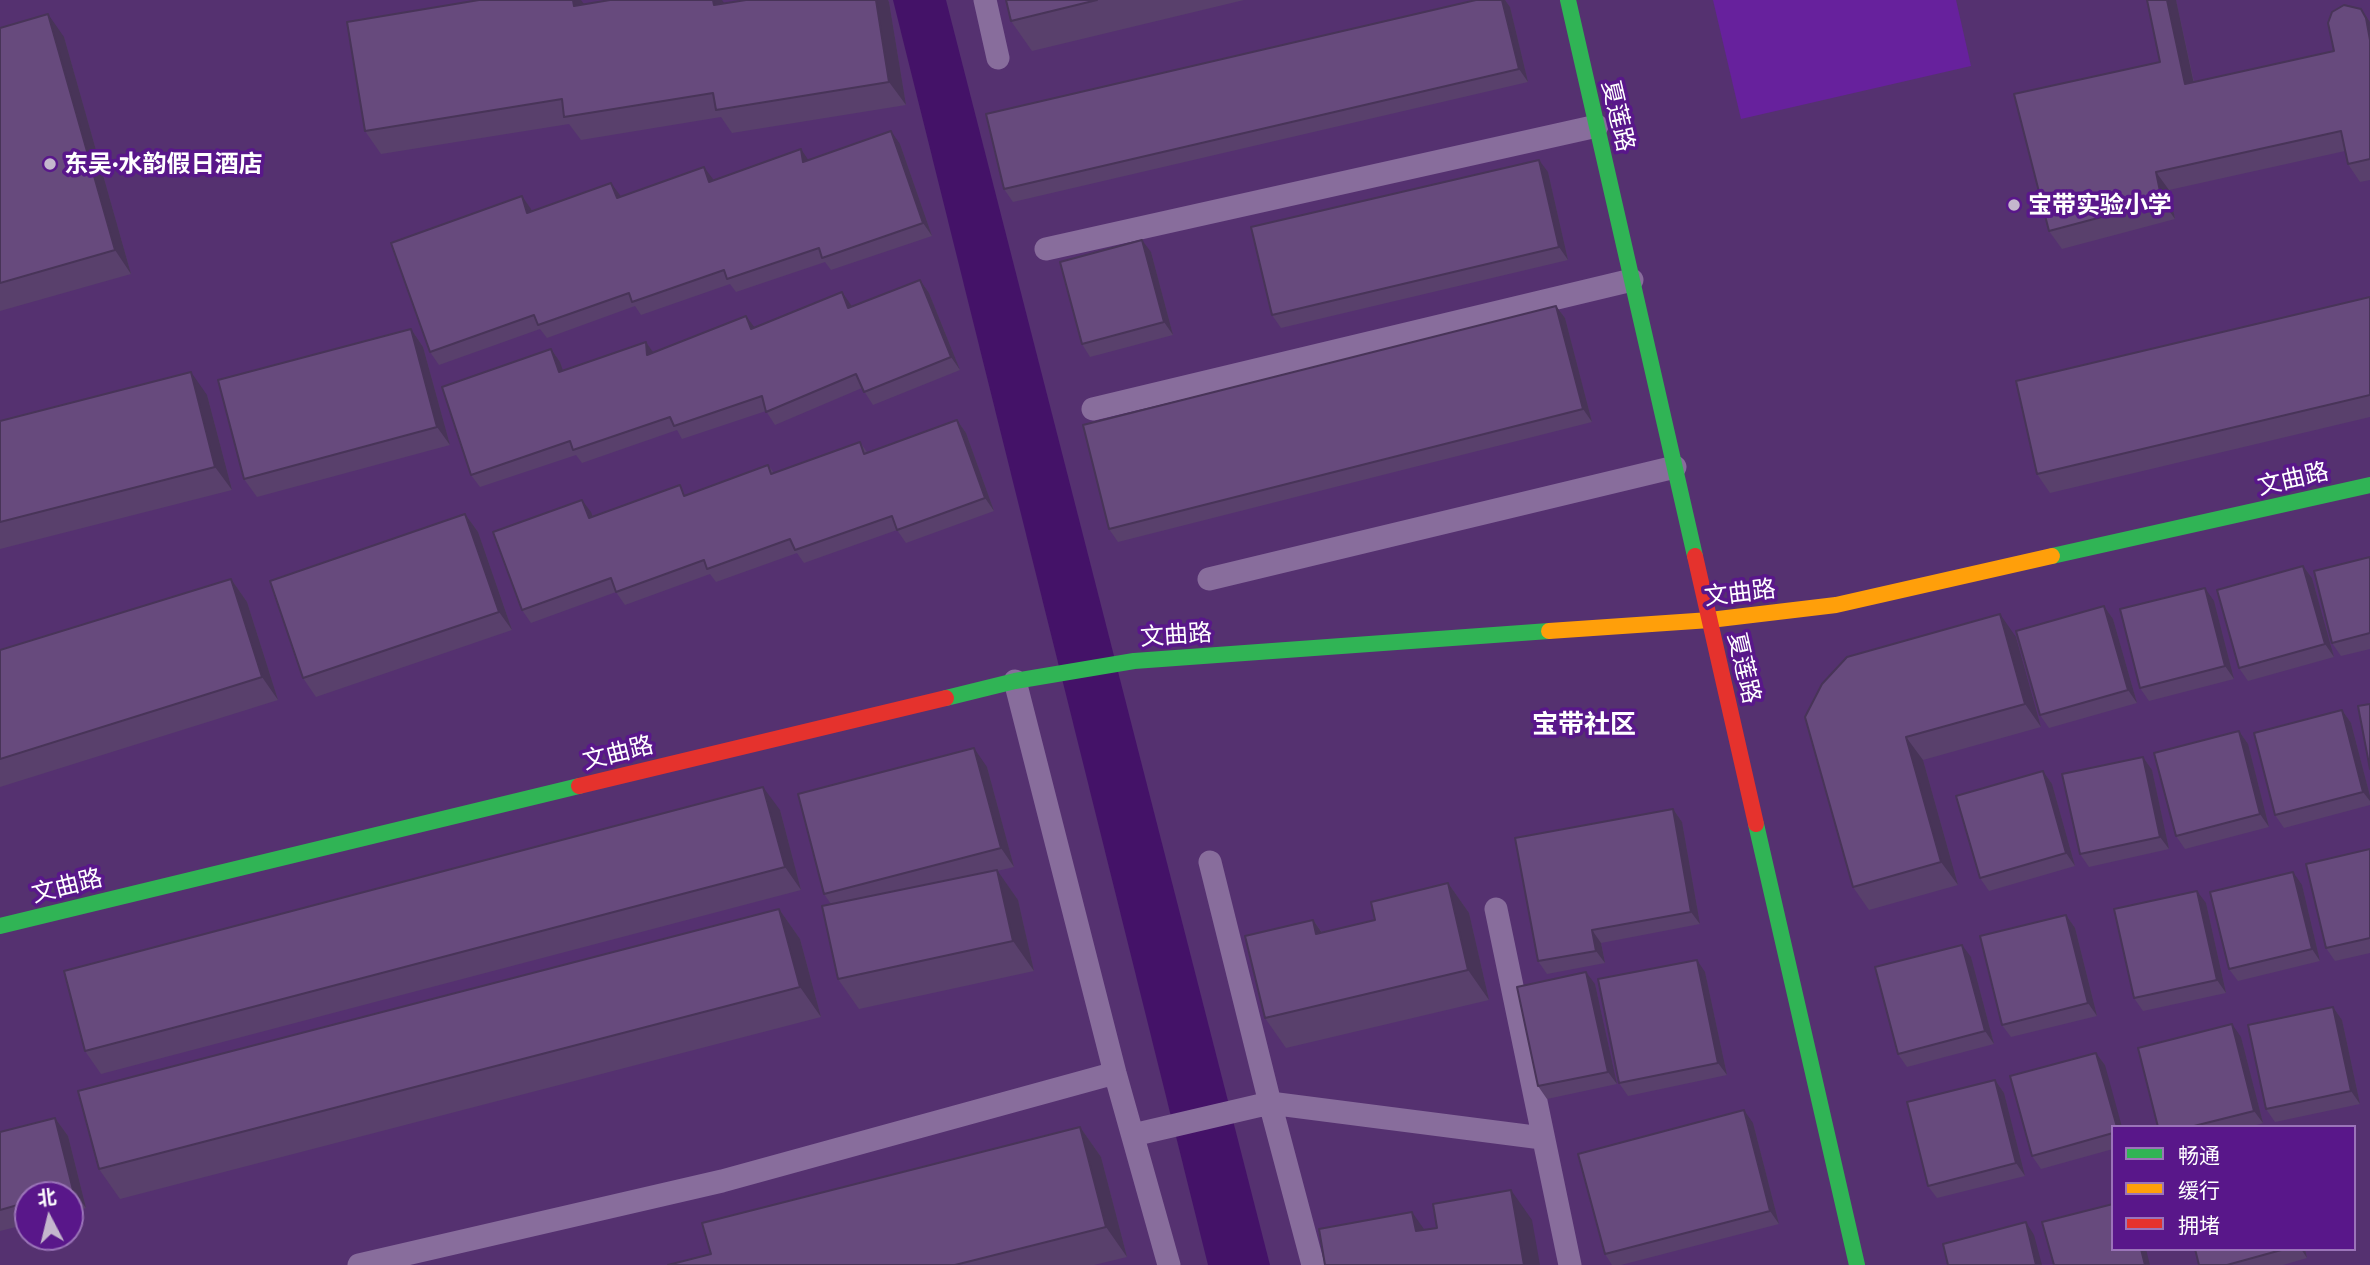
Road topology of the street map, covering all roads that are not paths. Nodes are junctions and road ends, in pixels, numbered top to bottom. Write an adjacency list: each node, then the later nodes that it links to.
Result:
1 (985, 0): 3 (lane)
2 (1569, 0): 4 (street, 夏莲路)
3 (998, 58)
4 (1597, 126): 5 (lane); 6 (street, 夏莲路)
5 (1046, 248)
6 (1632, 280): 7 (lane); 8 (street, 夏莲路)
7 (1093, 409)
8 (1675, 467): 10 (lane); 11 (street, 夏莲路)
9 (2370, 485): 11 (street, 文曲路)
10 (1209, 579)
11 (1710, 620): 12 (street, 文曲路); 24 (street, 夏莲路)
12 (1015, 681): 15 (street, 文曲路); 16 (lane)
13 (1210, 862): 17 (lane)
14 (1496, 909): 19 (lane)
15 (0, 926)
16 (1115, 1073): 18 (lane); 20 (lane)
17 (1270, 1102): 18 (lane); 19 (lane); 22 (lane)
18 (1133, 1135): 21 (lane)
19 (1542, 1138): 23 (lane)
20 (359, 1265)
21 (1169, 1265)
22 (1313, 1265)
23 (1570, 1265)
24 (1857, 1265)

